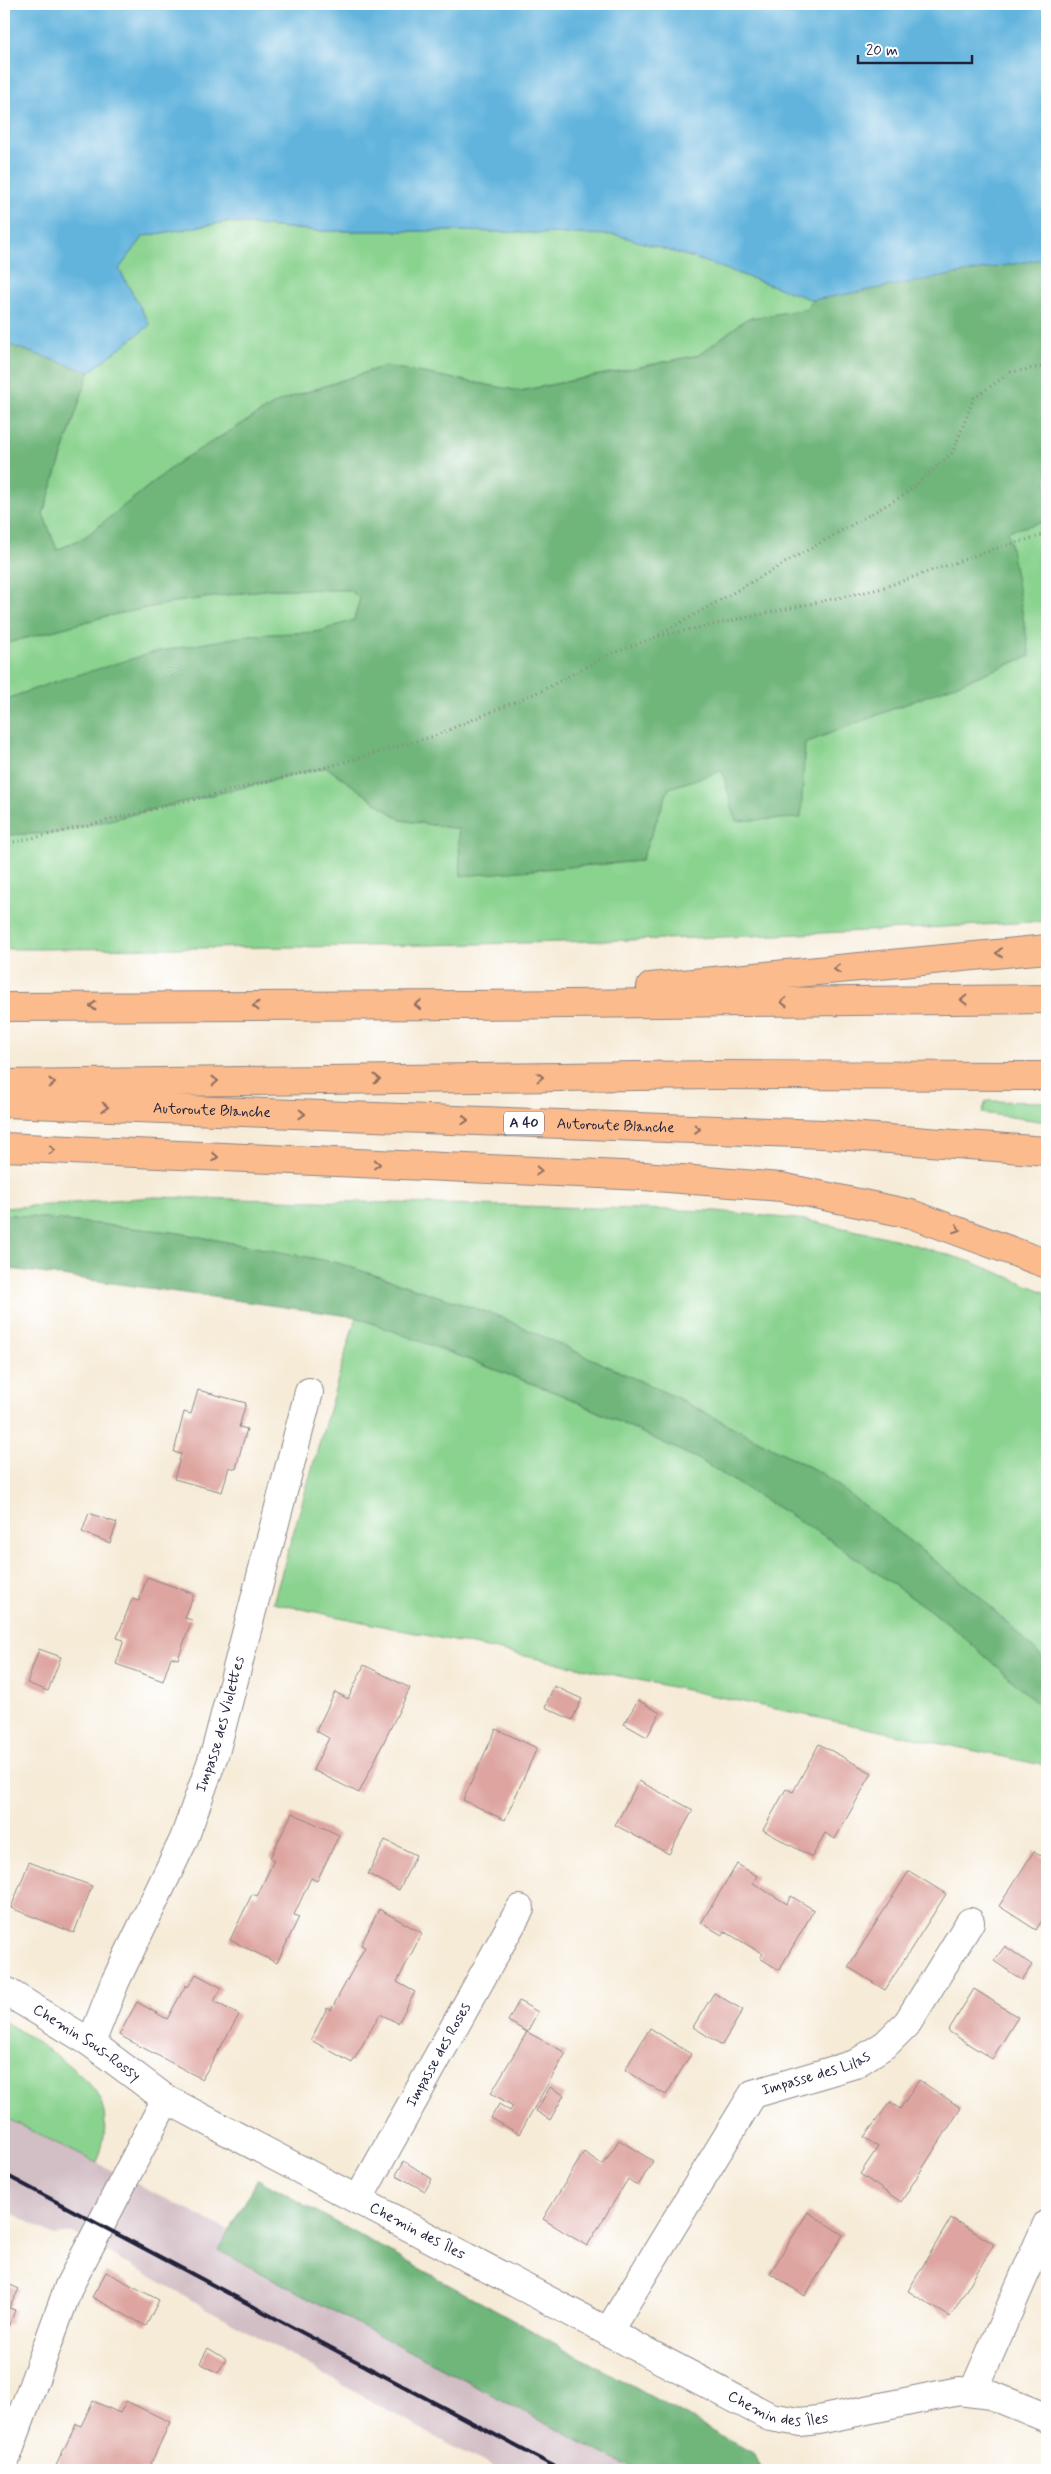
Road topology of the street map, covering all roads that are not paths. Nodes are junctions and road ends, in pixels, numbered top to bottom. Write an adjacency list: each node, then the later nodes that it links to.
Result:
1 (1047, 949): 3 (highway, one-way to 3)
2 (1047, 999): 3 (highway, one-way to 3)
3 (467, 1005): 4 (highway, one-way to 4)
4 (4, 1007)
5 (1047, 1076): 6 (highway, one-way to 5)
6 (4, 1084)
7 (4, 1103): 9 (highway, Autoroute Blanche / A 40, one-way to 9)
8 (4, 1147): 10 (highway, one-way to 10)
9 (1047, 1151)
10 (1047, 1264)
11 (309, 1392): 15 (street, Impasse des Violettes)
12 (520, 1909): 17 (street, Impasse des Roses)
13 (970, 1922): 19 (street, Impasse des Lilas)
14 (4, 1990): 15 (street, Chemin Sous-Rossy)
15 (91, 2043): 16 (street, Chemin Sous-Rossy)
16 (166, 2099): 17 (street, Chemin des Îles); 22 (street)
17 (358, 2200): 19 (street, Chemin des Îles)
18 (1047, 2224): 20 (street)
19 (608, 2332): 20 (street, Chemin des Îles)
20 (973, 2392): 21 (street, Chemin des Îles)
21 (1047, 2418)
22 (4, 2464)

